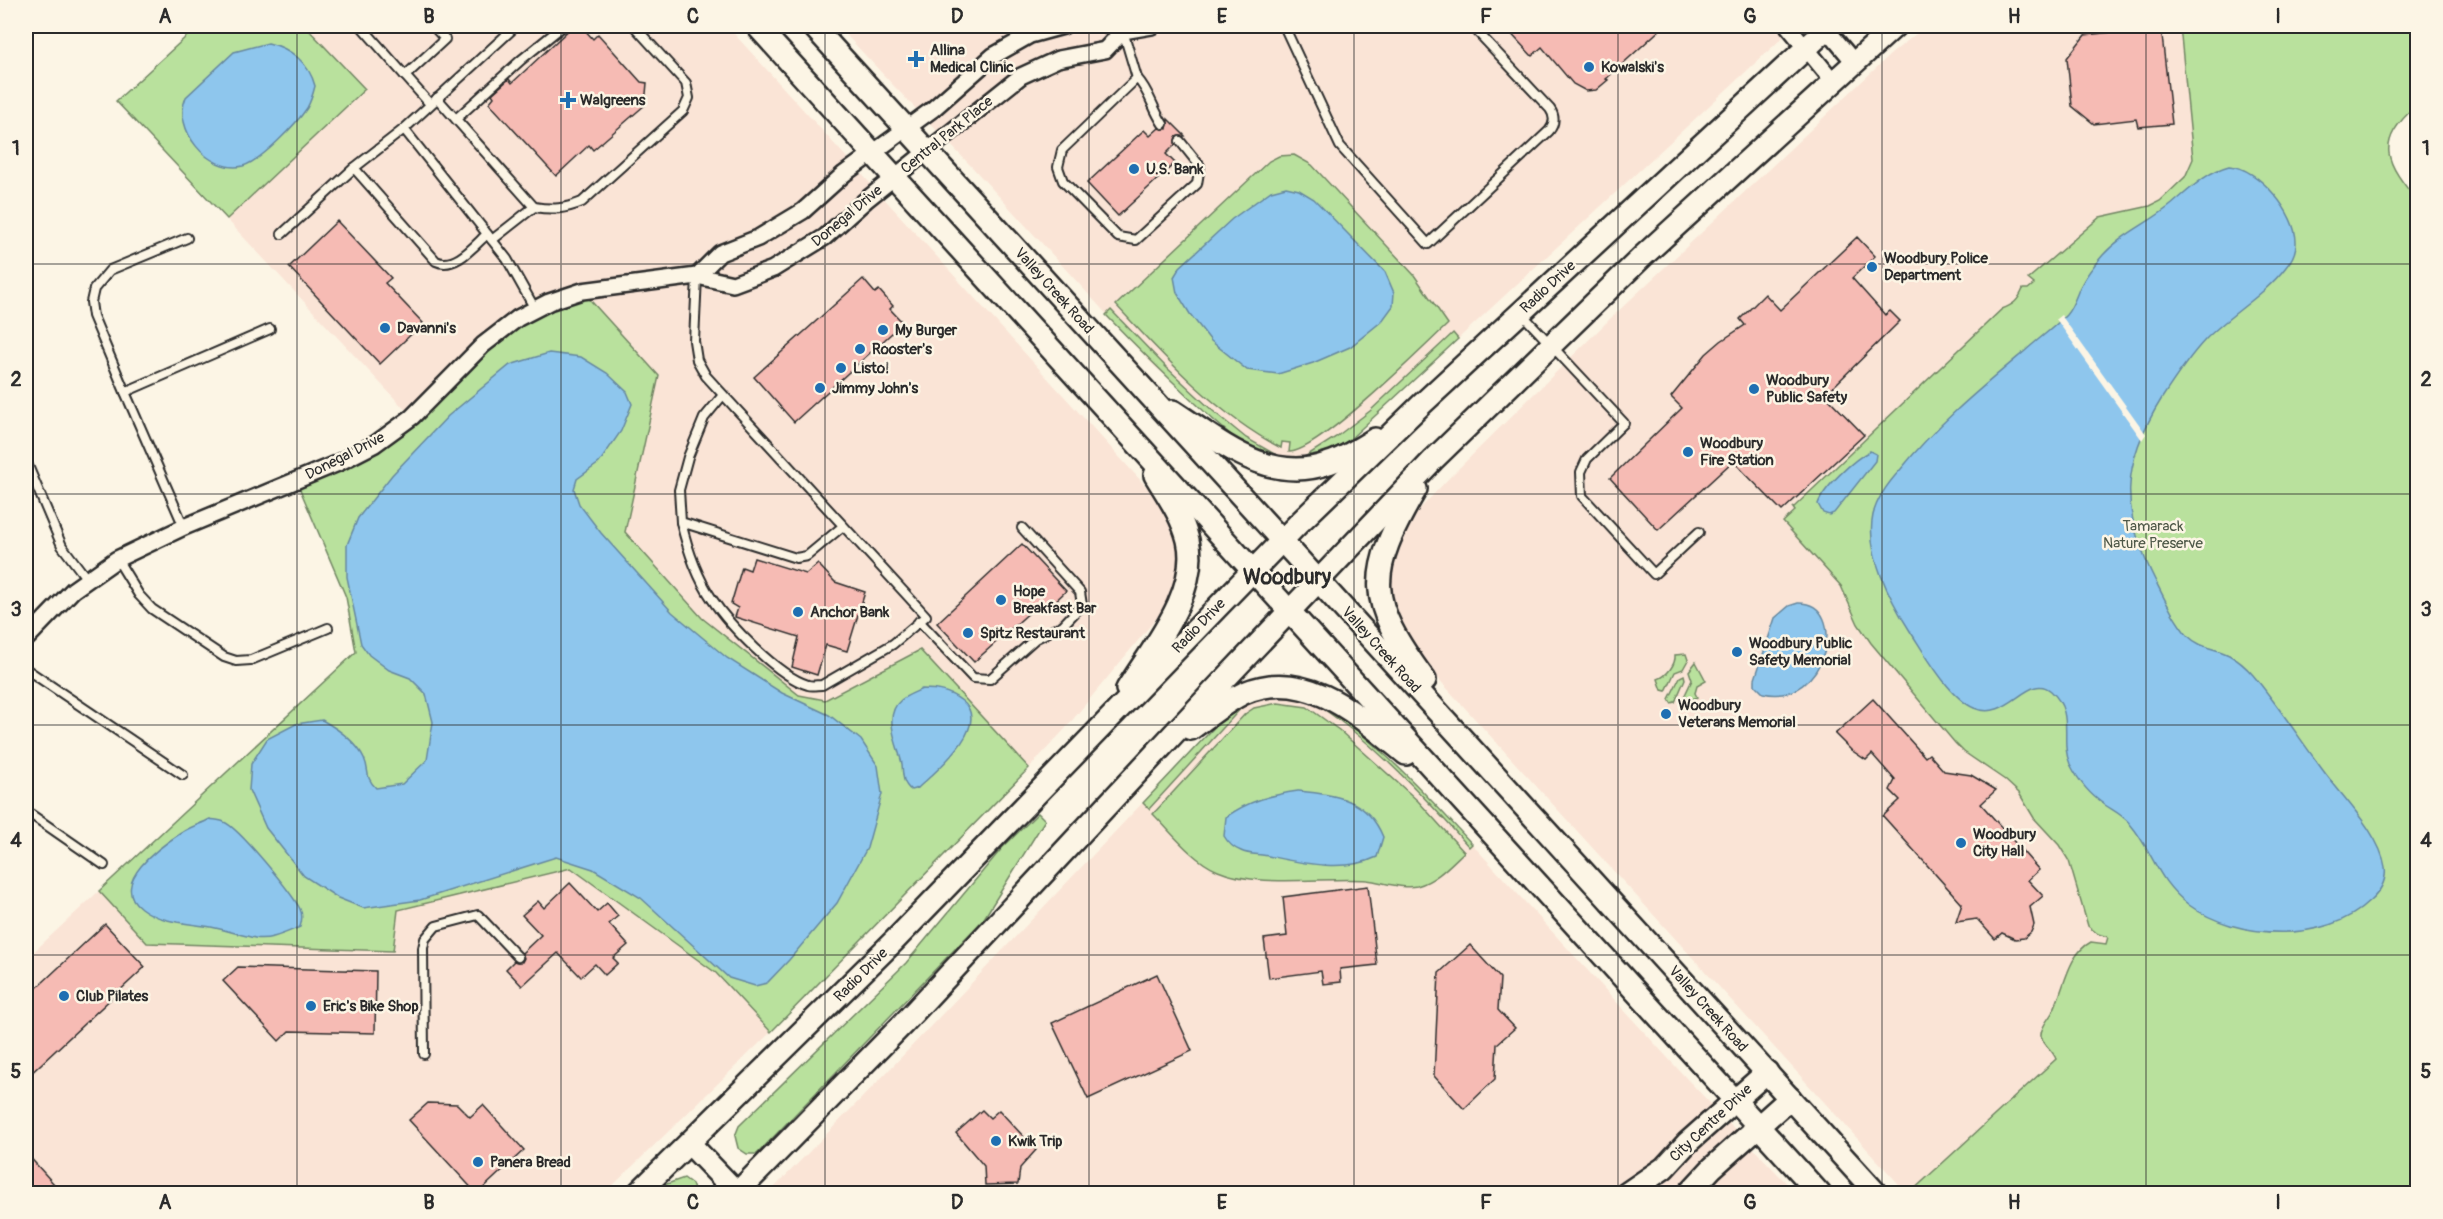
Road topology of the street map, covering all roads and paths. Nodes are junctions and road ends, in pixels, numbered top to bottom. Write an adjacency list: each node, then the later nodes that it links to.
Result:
1 (361, 26): 18 (lane)
2 (433, 26): 18 (lane)
3 (516, 26): 21 (lane)
4 (563, 26): 23 (lane)
5 (634, 26): 32 (lane)
6 (757, 26): 29 (main road)
7 (813, 26): 25 (main road, Valley Creek Road)
8 (1063, 26): 25 (street, Central Park Place)
9 (1152, 26): 15 (street)
10 (1284, 26): 11 (lane)
11 (1472, 26)
12 (1788, 26): 16 (street)
13 (1895, 26): 17 (main road)
14 (1827, 27): 16 (main road, Radio Drive); 17 (street)
15 (1116, 28): 19 (lane); 28 (street, Central Park Place)
16 (1806, 48): 20 (street); 38 (main road, Radio Drive)
17 (1854, 62): 20 (main road)
18 (405, 76): 22 (lane)
19 (1137, 78): 24 (lane); 27 (lane)
20 (1833, 81): 40 (main road)
21 (437, 98): 22 (lane); 23 (lane)
22 (430, 104): 26 (lane)
23 (456, 120): 32 (lane)
24 (1164, 124)
25 (906, 128): 28 (main road, Valley Creek Road); 29 (street, Central Park Place)
26 (404, 129): 30 (lane); 34 (lane)
27 (1180, 141)
28 (928, 152): 31 (street, Central Park Place); 42 (main road, Valley Creek Road)
29 (873, 153): 31 (main road); 36 (street)
30 (354, 168): 33 (lane); 34 (lane)
31 (896, 177): 36 (street, Donegal Drive); 45 (main road)
32 (534, 207): 34 (lane)
33 (282, 234)
34 (490, 237): 37 (lane)
35 (187, 238): 41 (lane)
36 (697, 276): 37 (street, Donegal Drive); 43 (lane)
37 (535, 309): 50 (street, Donegal Drive)
38 (1521, 313): 40 (lane); 44 (main road, Radio Drive)
39 (270, 329): 41 (lane)
40 (1551, 344): 46 (main road); 52 (lane)
41 (125, 392): 50 (lane)
42 (1148, 394): 44 (main road); 53 (main road, Valley Creek Road)
43 (723, 395): 48 (lane); 49 (lane)
44 (1400, 426): 53 (main road, Radio Drive)
45 (1127, 430): 55 (main road); 63 (main road)
46 (1433, 460): 57 (main road); 65 (main road)
47 (26, 461): 56 (lane)
48 (681, 522): 49 (lane); 59 (lane)
49 (843, 526): 59 (lane)
50 (184, 527): 54 (street, Donegal Drive)
51 (1022, 528): 59 (lane)
52 (1700, 532)
53 (1281, 541): 55 (main road, Radio Drive); 57 (main road, Valley Creek Road)
54 (117, 559): 56 (street, Donegal Drive); 60 (lane)
55 (1254, 570): 58 (main road); 63 (main road, Radio Drive)
56 (87, 579): 61 (street, Donegal Drive)
57 (1318, 581): 58 (main road); 65 (main road, Valley Creek Road)
58 (1290, 610): 64 (main road); 67 (main road)
59 (919, 621)
60 (328, 628)
61 (26, 639)
62 (26, 669): 66 (lane)
63 (1107, 723): 76 (main road, Radio Drive)
64 (1146, 763): 67 (main road); 77 (main road)
65 (1491, 770): 72 (main road, Valley Creek Road)
66 (183, 775)
67 (1460, 797): 74 (main road)
68 (26, 811): 69 (lane)
69 (104, 865)
70 (518, 957): 71 (lane)
71 (424, 1054)
72 (1767, 1072): 73 (main road, Valley Creek Road); 74 (main road, City Centre Drive)
73 (1790, 1098): 75 (main road); 82 (main road, Valley Creek Road)
74 (1736, 1100): 75 (main road); 79 (main road, City Centre Drive)
75 (1758, 1125): 80 (main road); 81 (main road)
76 (690, 1144): 77 (main road); 78 (main road, Radio Drive)
77 (737, 1193)
78 (637, 1194)
79 (1626, 1194)
80 (1688, 1194)
81 (1820, 1194)
82 (1877, 1194)

